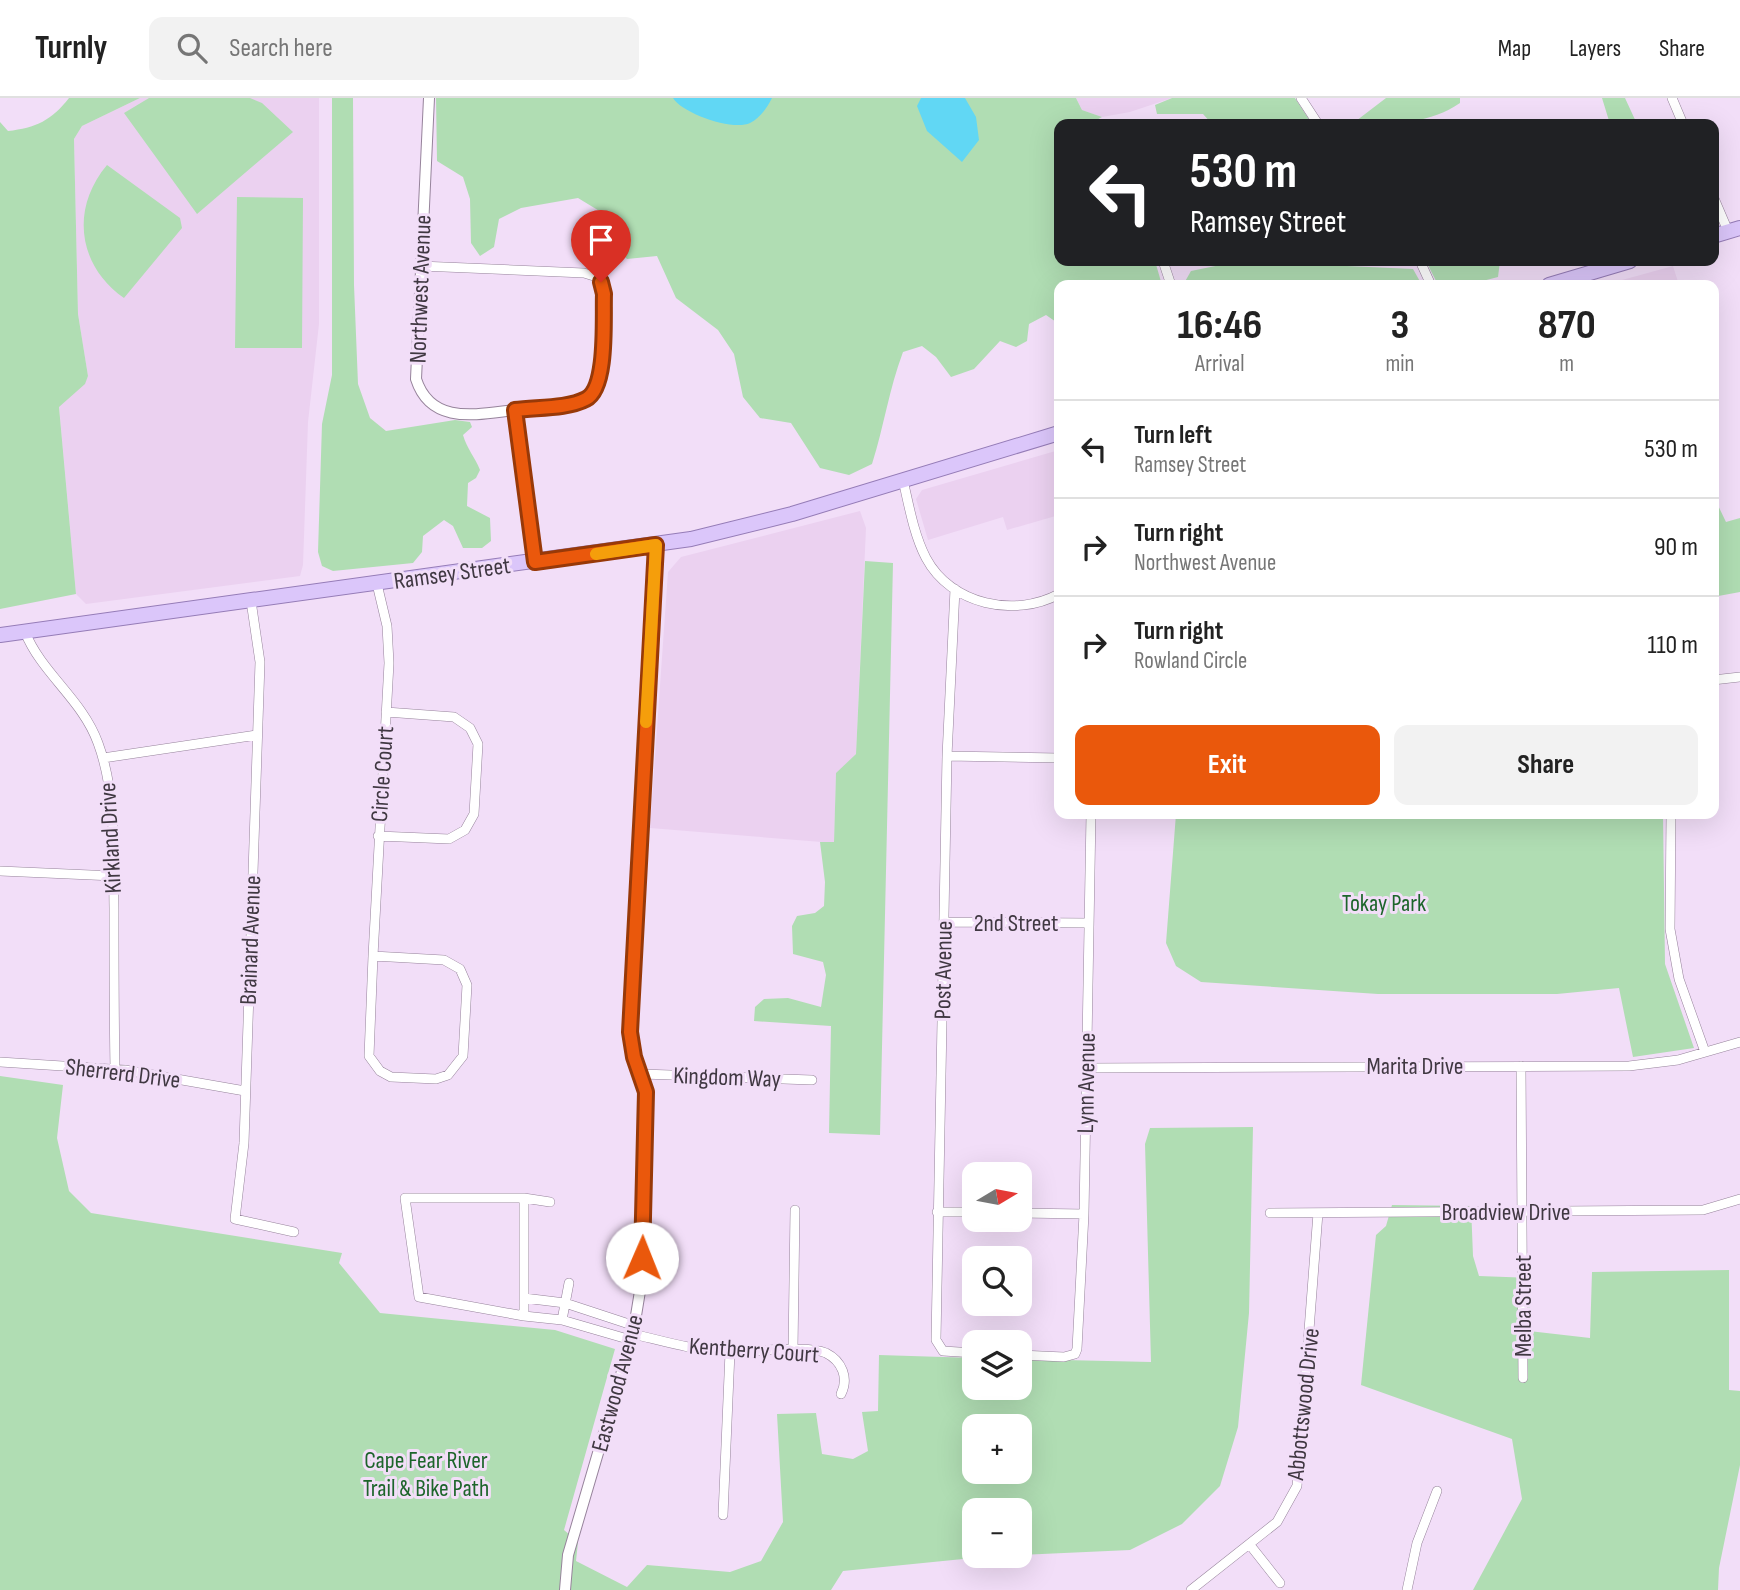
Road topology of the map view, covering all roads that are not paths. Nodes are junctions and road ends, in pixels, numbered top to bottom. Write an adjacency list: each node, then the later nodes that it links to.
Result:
1 (429, 98): 8 (street, Northwest Avenue)
2 (1301, 98): 4 (street)
3 (1672, 98): 5 (street)
4 (1315, 119)
5 (1681, 119)
6 (1719, 205): 7 (street)
7 (1734, 229)
8 (420, 266): 11 (street, Northwest Avenue); 11 (street)
9 (1613, 266): 10 (main road)
10 (1566, 280)
11 (515, 410): 15 (street)
12 (1054, 435): 13 (main road, Ramsey Street)
13 (903, 480): 14 (main road, Ramsey Street); 17 (street)
14 (656, 545): 15 (main road, Ramsey Street); 43 (street, Eastwood Avenue)
15 (535, 562): 16 (main road, Ramsey Street)
16 (377, 584): 19 (main road, Ramsey Street); 24 (street, Circle Court)
17 (955, 589): 18 (street); 26 (street, Post Avenue)
18 (1054, 596)
19 (251, 601): 20 (main road, Ramsey Street); 25 (street, Brainard Avenue)
20 (26, 632): 21 (main road, Ramsey Street); 27 (street, Kirkland Drive)
21 (0, 635)
22 (1740, 677): 23 (street)
23 (1719, 679)
24 (386, 712): 31 (street, Circle Court); 31 (street, Circle Court)
25 (257, 735): 27 (street); 45 (street, Brainard Avenue)
26 (947, 756): 28 (street); 34 (street, Post Avenue)
27 (103, 758): 33 (street, Kirkland Drive)
28 (1054, 758)
29 (1091, 819): 35 (street, Lynn Avenue)
30 (1671, 819): 38 (street)
31 (378, 836): 36 (street, Circle Court)
32 (0, 871): 33 (street)
33 (114, 876): 42 (street, Kirkland Drive)
34 (944, 922): 35 (street, 2nd Street); 50 (street, Post Avenue)
35 (1089, 923): 41 (street, Lynn Avenue)
36 (373, 956): 36 (street, Circle Court)
37 (1740, 1042): 38 (street, Marita Drive)
38 (1705, 1052): 40 (street, Marita Drive)
39 (0, 1062): 42 (street, Sherrerd Drive)
40 (1521, 1066): 41 (street, Marita Drive); 52 (street, Melba Street)
41 (1087, 1068): 56 (street, Lynn Avenue)
42 (115, 1069): 45 (street, Sherrerd Drive)
43 (642, 1074): 44 (street, Kingdom Way); 63 (street, Eastwood Avenue)
44 (812, 1080)
45 (245, 1091): 57 (street, Brainard Avenue)
46 (524, 1198): 48 (street); 59 (street); 61 (street)
47 (1740, 1199): 52 (street, Broadview Drive)
48 (550, 1202)
49 (795, 1210): 64 (street)
50 (937, 1212): 51 (street); 66 (street, Post Avenue)
51 (962, 1212)
52 (1524, 1212): 55 (street, Broadview Drive); 68 (street, Melba Street)
53 (1032, 1213): 56 (street)
54 (1270, 1213): 55 (street, Broadview Drive)
55 (1318, 1213): 72 (street, Abbottswood Drive)
56 (1084, 1214): 67 (street, Lynn Avenue)
57 (294, 1232)
58 (569, 1283): 60 (street)
59 (524, 1298): 60 (street); 61 (street)
60 (565, 1303): 62 (street); 63 (street)
61 (524, 1316): 62 (street)
62 (562, 1320): 63 (street)
63 (633, 1333): 65 (street, Kentberry Court); 74 (street, Eastwood Avenue)
64 (793, 1350): 65 (street, Kentberry Court); 69 (street, Kentberry Court)
65 (730, 1352): 71 (street)
66 (962, 1352)
67 (1032, 1356)
68 (1523, 1378)
69 (841, 1394)
70 (1437, 1491): 76 (street)
71 (723, 1515)
72 (1251, 1545): 73 (street); 75 (street, Abbottswood Drive)
73 (1280, 1583)
74 (565, 1590)
75 (1191, 1590)
76 (1407, 1590)

